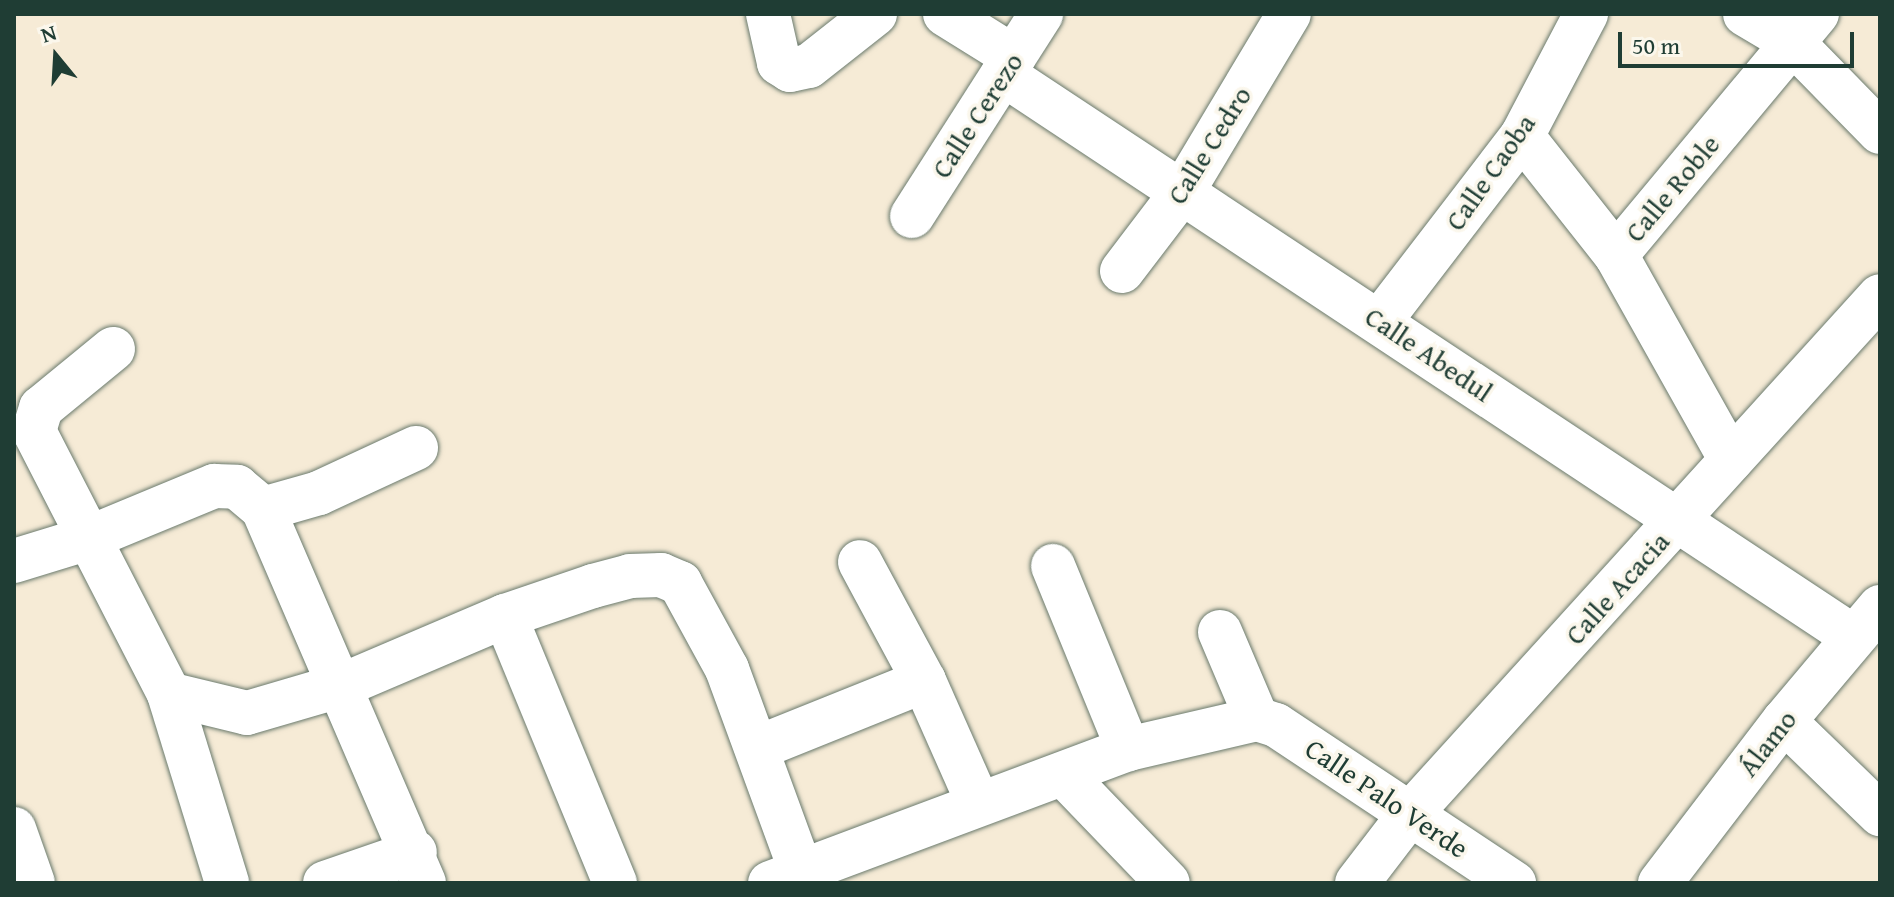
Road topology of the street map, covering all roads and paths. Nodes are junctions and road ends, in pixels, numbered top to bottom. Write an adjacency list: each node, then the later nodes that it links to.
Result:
1 (768, 14): 2 (street)
2 (875, 14)
3 (945, 14): 9 (street, Calle Abedul)
4 (1041, 14): 9 (street, Calle Cerezo)
5 (1289, 14): 12 (street, Calle Cedro)
6 (1586, 14): 11 (street, Calle Caoba)
7 (1745, 14): 8 (street)
8 (1805, 28): 10 (street); 14 (street, Calle Roble)
9 (1009, 66): 12 (street, Calle Abedul); 13 (street, Calle Cerezo)
10 (1880, 132)
11 (1522, 136): 14 (street); 17 (street, Calle Caoba)
12 (1183, 191): 15 (street, Calle Cedro); 17 (street, Calle Abedul)
13 (912, 216)
14 (1616, 255): 20 (street, Calle Roble)
15 (1122, 271)
16 (1880, 296): 20 (street, Calle Acacia)
17 (1380, 321): 22 (street, Calle Abedul)
18 (113, 349): 23 (street)
19 (416, 448): 21 (street)
20 (1731, 460): 22 (street, Calle Acacia)
21 (263, 509): 23 (street); 31 (street)
22 (1679, 520): 28 (street, Calle Abedul); 41 (street, Calle Acacia)
23 (86, 539): 24 (street); 32 (street)
24 (14, 561)
25 (860, 562): 30 (street)
26 (1053, 566): 38 (street)
27 (505, 616): 31 (street); 37 (street); 49 (street)
28 (1866, 622): 35 (street, Álamo)
29 (1220, 632): 34 (street)
30 (924, 681): 37 (street); 40 (street)
31 (343, 685): 33 (street); 44 (street)
32 (169, 694): 33 (street); 36 (street)
33 (247, 713): 36 (street)
34 (1257, 719): 38 (street); 41 (street, Calle Palo Verde)
35 (1784, 721): 42 (street); 53 (street, Álamo)
36 (182, 742): 47 (street)
37 (757, 748): 45 (street)
38 (1128, 749): 39 (street)
39 (1063, 774): 40 (street); 50 (street)
40 (978, 803): 45 (street)
41 (1410, 814): 51 (street, Calle Acacia); 52 (street, Calle Palo Verde)
42 (1880, 814)
43 (14, 829): 46 (street)
44 (420, 868): 48 (street)
45 (785, 876)
46 (33, 883)
47 (227, 883)
48 (325, 883)
49 (615, 883)
50 (1168, 883)
51 (1357, 883)
52 (1514, 883)
53 (1660, 883)

